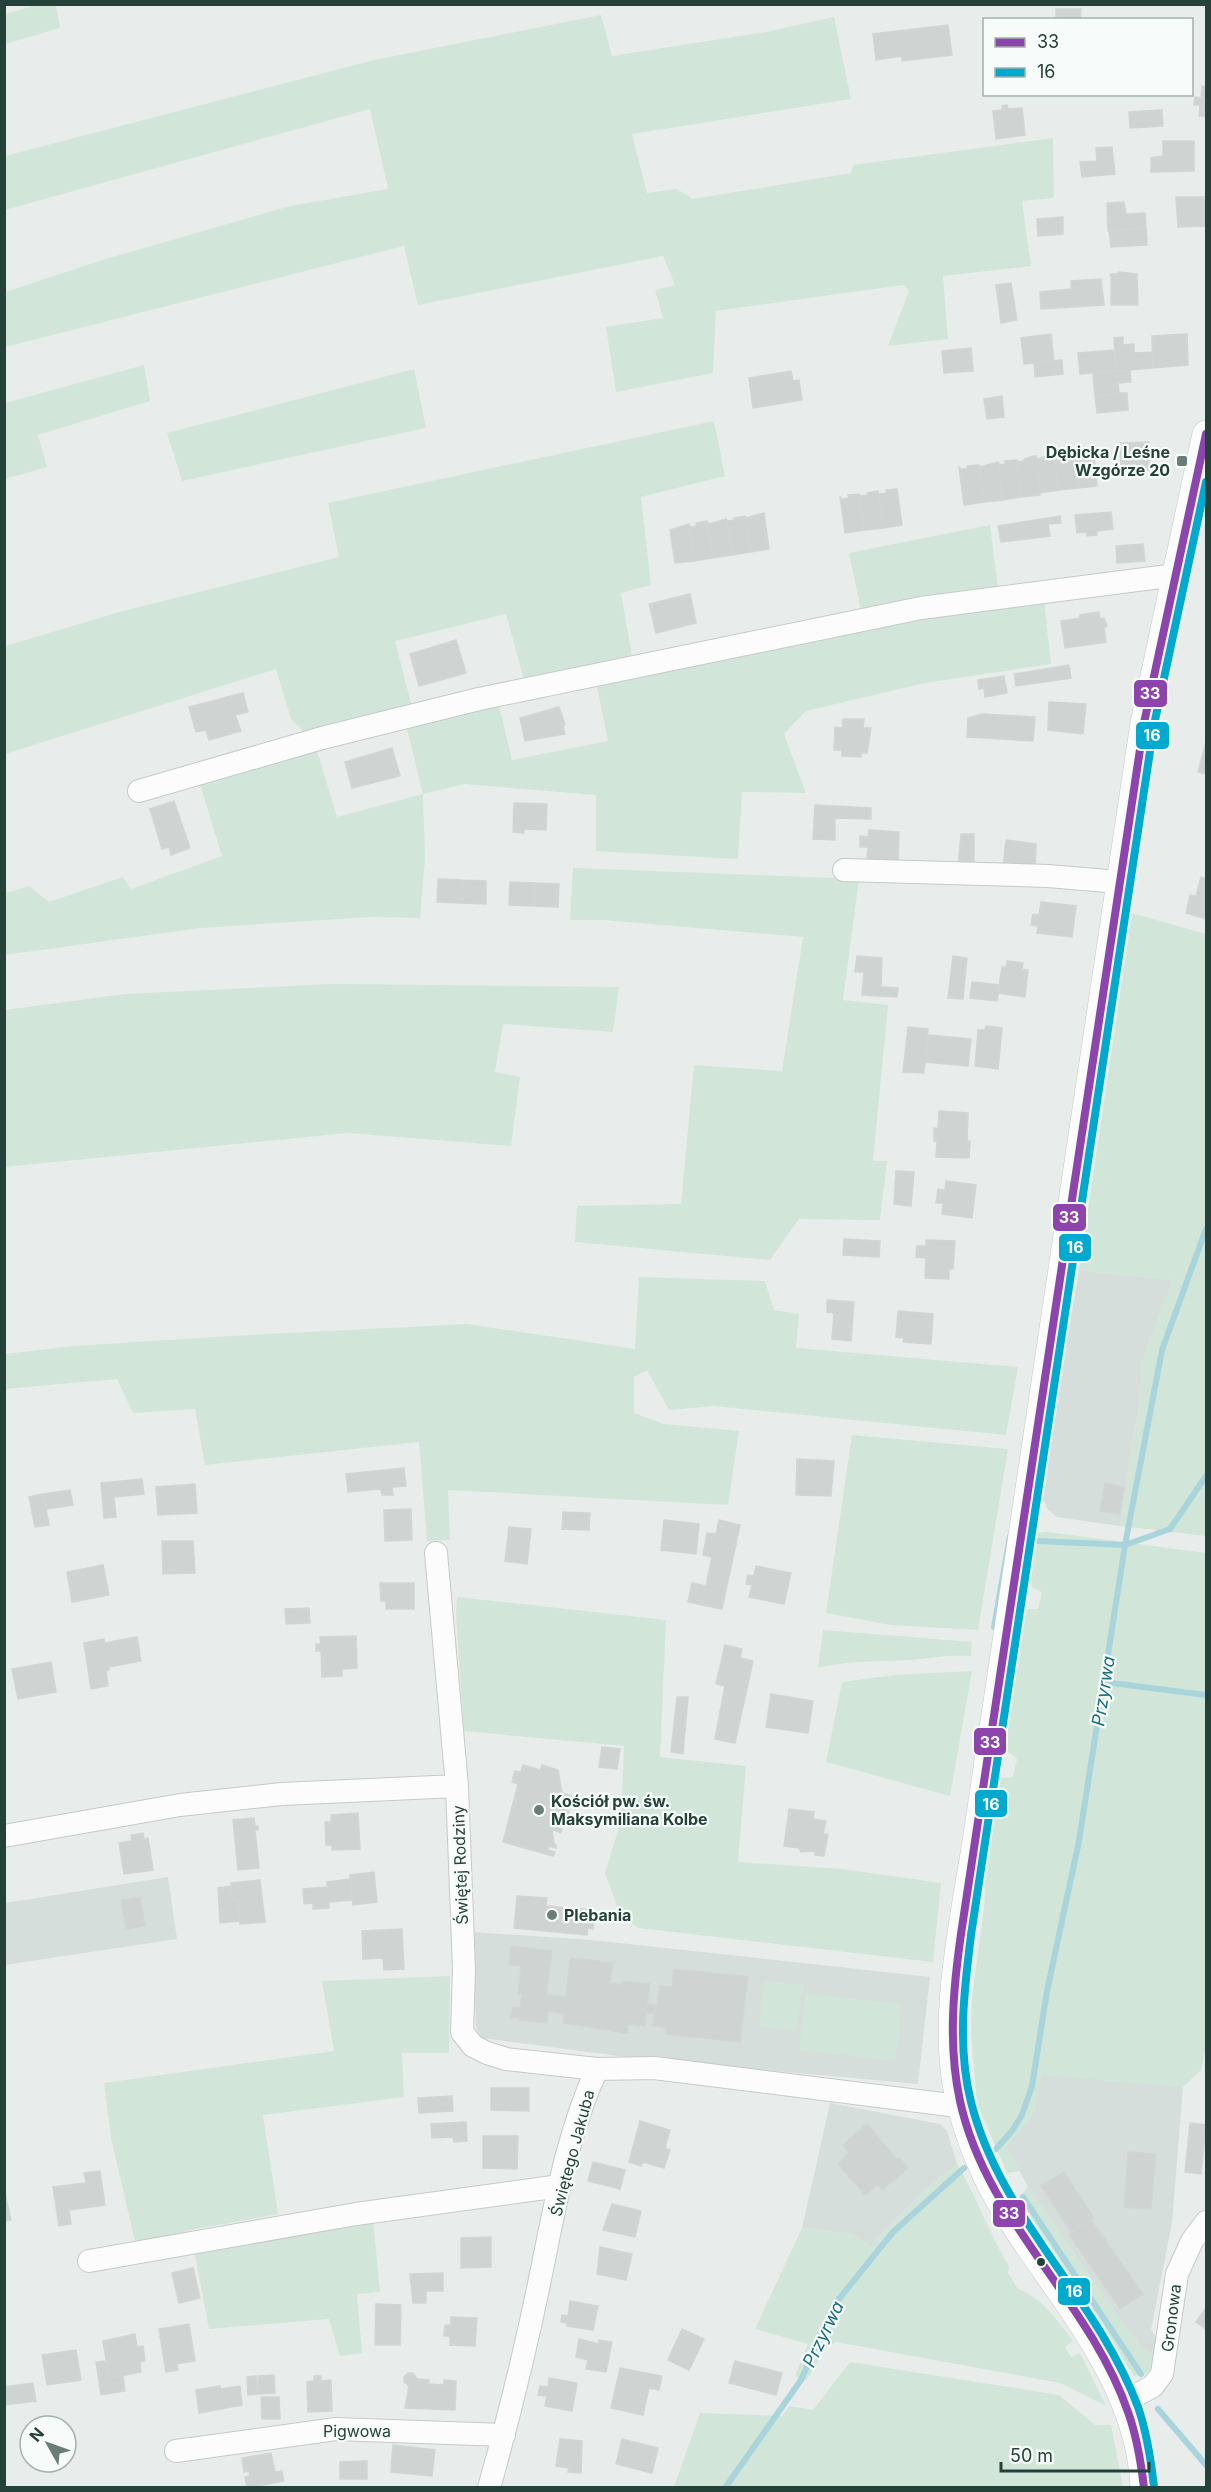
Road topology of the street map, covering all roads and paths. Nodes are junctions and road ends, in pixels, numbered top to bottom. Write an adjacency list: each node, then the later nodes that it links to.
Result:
1 (1206, 434): 2 (street)
2 (1176, 575): 3 (street); 5 (street)
3 (139, 791)
4 (844, 870): 5 (street)
5 (1119, 882): 10 (street)
6 (436, 1554): 7 (street, Świętej Rodziny)
7 (457, 1786): 8 (street); 9 (street, Świętej Rodziny)
8 (4, 1836)
9 (597, 2069): 10 (street, Świętego Jakuba); 11 (street, Świętego Jakuba)
10 (960, 2101): 14 (street)
11 (560, 2186): 13 (street); 15 (street, Świętego Jakuba)
12 (1206, 2222): 14 (street, Gronowa)
13 (89, 2261)
14 (1124, 2402): 18 (street)
15 (504, 2435): 16 (street, Pigwowa); 17 (street, Świętego Jakuba)
16 (176, 2451)
17 (489, 2487)
18 (1144, 2487)

